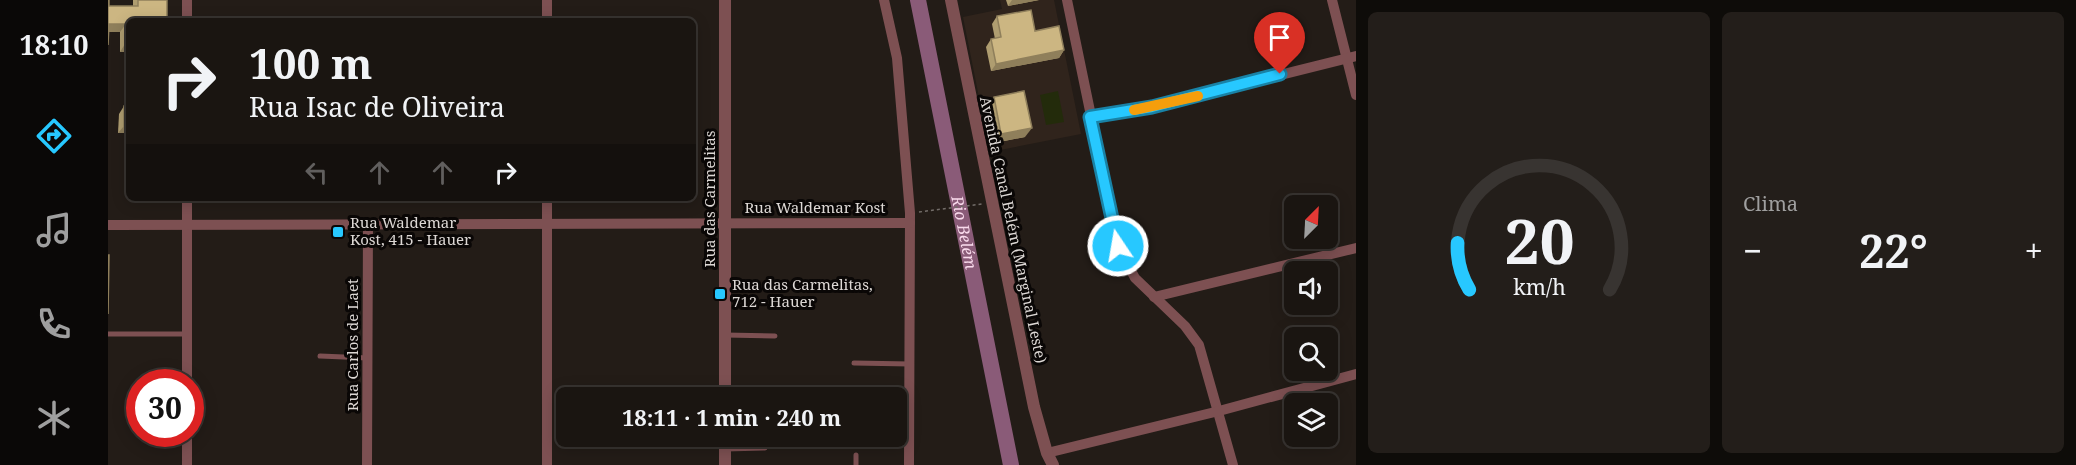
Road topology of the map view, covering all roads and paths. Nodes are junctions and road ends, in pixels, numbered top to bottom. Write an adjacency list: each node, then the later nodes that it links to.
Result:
1 (187, 0): 8 (street)
2 (548, 0): 9 (street)
3 (724, 0): 18 (street, Rua das Carmelitas)
4 (884, 0): 16 (street)
5 (951, 0): 41 (street, Avenida Canal Belém (Marginal Leste))
6 (1067, 0): 12 (street)
7 (1332, 0): 10 (street)
8 (187, 18)
9 (547, 18)
10 (1351, 57): 11 (street); 12 (street)
11 (1356, 95)
12 (1090, 117): 23 (street)
13 (187, 201): 20 (street)
14 (547, 201): 17 (street)
15 (974, 205): 16 (path)
16 (910, 218): 18 (street, Rua Waldemar Kost); 31 (street)
17 (547, 224): 18 (street, Rua Waldemar Kost); 21 (street, Rua Waldemar Kost); 45 (street)
18 (725, 224): 26 (street, Rua das Carmelitas)
19 (108, 225): 20 (street, Rua Waldemar Kost)
20 (187, 225): 21 (street, Rua Waldemar Kost); 25 (street)
21 (368, 225): 29 (street, Rua Carlos de Laet)
22 (1356, 248): 23 (street)
23 (1154, 297): 36 (street)
24 (108, 334): 25 (lane)
25 (187, 334): 32 (street)
26 (725, 335): 27 (lane); 34 (street, Rua das Carmelitas)
27 (775, 336)
28 (320, 356): 29 (lane)
29 (368, 358): 44 (street, Rua Carlos de Laet)
30 (854, 363): 31 (lane)
31 (910, 364): 35 (street)
32 (187, 369)
33 (1356, 374): 36 (street)
34 (725, 387)
35 (909, 396): 48 (street)
36 (1219, 411): 41 (street); 50 (street)
37 (187, 447): 43 (street)
38 (725, 447): 46 (street)
39 (757, 447): 40 (lane)
40 (765, 448)
41 (1047, 453): 49 (street, Avenida Canal Belém (Marginal Leste))
42 (856, 455): 47 (lane)
43 (187, 465)
44 (368, 465)
45 (547, 465)
46 (725, 465)
47 (856, 465)
48 (909, 465)
49 (1053, 465)
50 (1233, 465)

